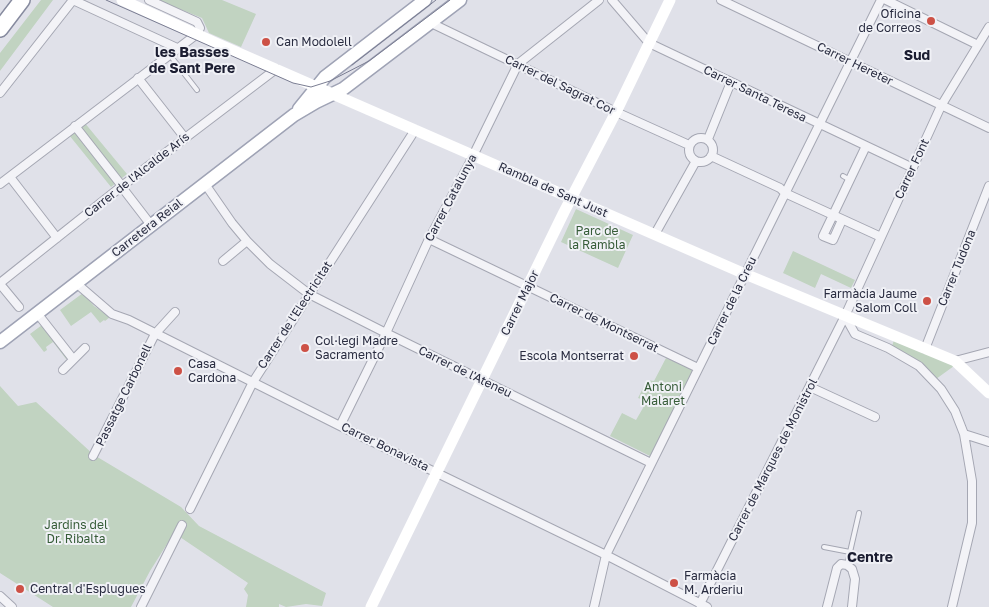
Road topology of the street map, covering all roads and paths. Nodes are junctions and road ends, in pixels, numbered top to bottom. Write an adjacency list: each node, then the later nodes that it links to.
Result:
1 (22, 0): 15 (highway)
2 (73, 0): 19 (street); 28 (street)
3 (122, 0): 16 (street, Rambla de Sant Just)
4 (149, 0): 16 (street)
5 (425, 0): 26 (main road, Carretera Reial)
6 (460, 0): 13 (main road, Carretera Reial)
7 (600, 0): 22 (street, Carrer Catalunya)
8 (612, 0): 17 (street, Carrer Santa Teresa)
9 (670, 0): 17 (street, Carrer Major)
10 (722, 0): 21 (street, Carrer Hereter)
11 (881, 0): 21 (street, Carrer de la Creu)
12 (886, 0): 18 (street)
13 (431, 23): 22 (street, Carrer del Sagrat Cor); 29 (main road, Carretera Reial)
14 (989, 27): 18 (street, Carrer Font)
15 (0, 30)
16 (197, 34): 19 (street); 23 (street, Rambla de Sant Just)
17 (649, 43): 25 (street, Carrer Santa Teresa); 31 (street, Carrer Major)
18 (978, 45): 30 (street, Carrer Font)
19 (177, 48): 20 (street)
20 (168, 54): 24 (street); 27 (lane)
21 (850, 61): 30 (street, Carrer Hereter); 33 (street, Carrer de la Creu)
22 (518, 64): 31 (street, Carrer del Sagrat Cor); 41 (street, Carrer Catalunya)
23 (276, 69): 26 (street, Rambla de Sant Just); 37 (street, Carrer de l'Alcalde Arís)
24 (138, 78): 34 (street); 37 (street)
25 (731, 82): 33 (street, Carrer Santa Teresa); 38 (street)
26 (317, 86): 29 (street, Rambla de Sant Just); 32 (main road, Carretera Reial)
27 (197, 90)
28 (0, 93)
29 (333, 94): 32 (main road, Carretera Reial); 36 (street, Rambla de Sant Just)
30 (941, 106): 35 (street, Carrer Hereter); 44 (street, Carrer Font)
31 (616, 112): 39 (street, Carrer del Sagrat Cor); 51 (street, Carrer Major)
32 (294, 115): 47 (main road, Carretera Reial)
33 (819, 124): 40 (street, Carrer Santa Teresa); 50 (street, Carrer de la Creu)
34 (75, 126): 45 (street); 48 (street)
35 (989, 128)
36 (415, 130): 41 (street, Rambla de Sant Just); 66 (street, Carrer de l'Electricitat)
37 (185, 138): 48 (street, Carrer de l'Alcalde Arís)
38 (708, 139): 39 (street); 42 (street)
39 (690, 145): 43 (street)
40 (866, 146): 44 (street, Carrer Santa Teresa); 53 (street)
41 (474, 155): 51 (street, Rambla de Sant Just); 59 (street, Carrer Catalunya)
42 (711, 156): 43 (street); 50 (street)
43 (696, 161): 56 (street)
44 (913, 168): 57 (street, Carrer Font)
45 (10, 176): 46 (street); 58 (street)
46 (0, 184)
47 (205, 184): 55 (main road, Carretera Reial); 60 (street, Carrer de l'Ateneu)
48 (121, 186): 55 (street); 58 (street, Carrer de l'Alcalde Arís)
49 (989, 186): 52 (street, Carrer Tudona)
50 (785, 193): 53 (street); 62 (street, Carrer de la Creu)
51 (572, 198): 56 (street, Rambla de Sant Just); 65 (street, Carrer Major)
52 (986, 203): 77 (street, Carrer Tudona)
53 (833, 216): 54 (street); 54 (street)
54 (842, 220): 57 (street)
55 (151, 225): 64 (main road, Carretera Reial)
56 (655, 234): 62 (street, Rambla de Sant Just)
57 (881, 237): 70 (street, Carrer Font)
58 (57, 238): 63 (street, Carrer de l'Alcalde Arís)
59 (429, 240): 65 (street, Carrer de Montserrat); 71 (street, Carrer Catalunya)
60 (247, 241): 61 (street); 66 (street, Carrer de l'Ateneu)
61 (223, 261)
62 (745, 274): 70 (street, Rambla de Sant Just); 81 (street, Carrer de la Creu)
63 (0, 283): 67 (street)
64 (76, 283): 69 (main road, Carretera Reial); 72 (street, Carrer Bonavista)
65 (528, 286): 81 (street, Carrer de Montserrat); 83 (street, Carrer Major)
66 (309, 294): 71 (street, Carrer de l'Ateneu); 84 (street, Carrer de l'Electricitat)
67 (19, 307)
68 (175, 312): 72 (street, Passatge Carbonell)
69 (37, 313): 74 (main road, Carretera Reial); 79 (street)
70 (845, 316): 73 (street, Rambla de Sant Just); 76 (street); 85 (street, Carrer de Marques de Monistrol)
71 (386, 333): 83 (street, Carrer de l'Ateneu); 88 (street, Carrer Catalunya)
72 (155, 334): 84 (street, Carrer Bonavista); 91 (street, Passatge Carbonell)
73 (888, 334): 76 (street); 77 (street, Rambla de Sant Just)
74 (0, 342)
75 (85, 348): 79 (street)
76 (888, 348): 89 (street)
77 (925, 349): 80 (street, Rambla de Sant Just)
78 (989, 352): 80 (street)
79 (73, 359): 82 (street)
80 (955, 361): 86 (street, Rambla de Sant Just)
81 (698, 368): 92 (street, Carrer de la Creu)
82 (63, 370)
83 (482, 380): 92 (street, Carrer de l'Ateneu); 93 (street, Carrer Major)
84 (253, 382): 88 (street, Carrer Bonavista); 94 (street, Carrer de l'Electricitat)
85 (810, 387): 87 (street); 102 (street, Carrer de Marques de Monistrol)
86 (989, 393)
87 (874, 417)
88 (340, 426): 93 (street, Carrer Bonavista)
89 (964, 434): 90 (street); 109 (street)
90 (989, 442)
91 (94, 456)
92 (651, 463): 99 (street, Carrer de la Creu)
93 (437, 473): 99 (street, Carrer Bonavista); 105 (street, Carrer Major)
94 (190, 509)
95 (859, 513): 98 (lane)
96 (182, 526): 104 (street)
97 (824, 547): 98 (lane)
98 (850, 552): 100 (lane)
99 (606, 555): 102 (street, Carrer Bonavista); 106 (street, Carrer de la Creu)
100 (847, 565): 107 (street); 108 (street)
101 (0, 596): 103 (street)
102 (704, 605)
103 (11, 607)
104 (141, 607)
105 (371, 607)
106 (594, 607)
107 (827, 607)
108 (852, 607)
109 (952, 607)

